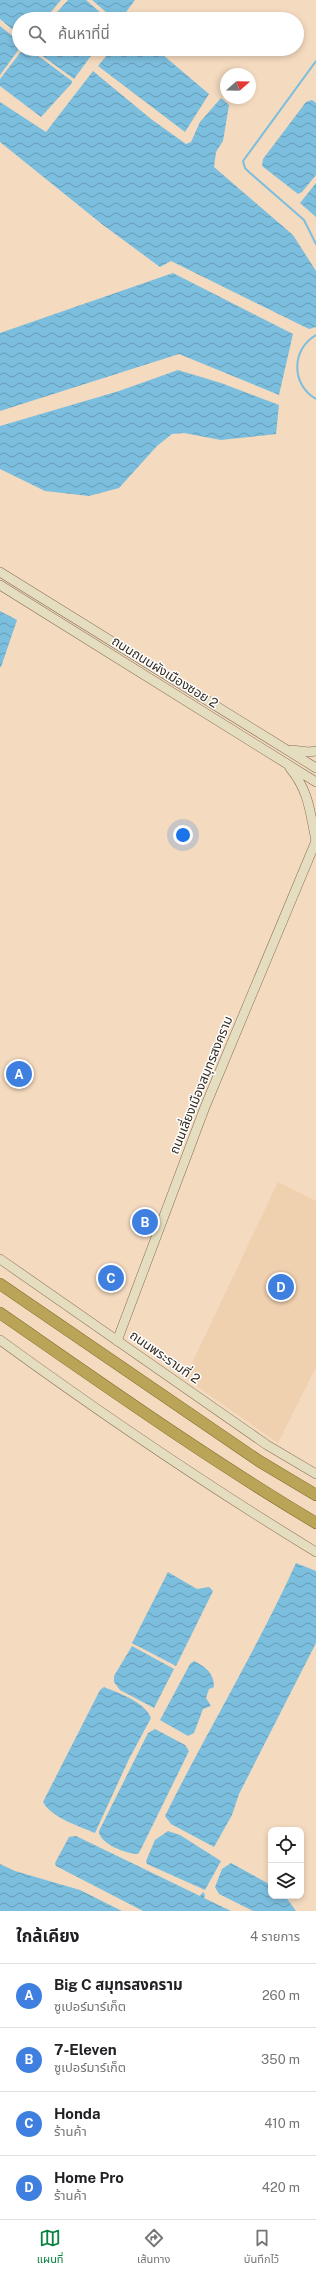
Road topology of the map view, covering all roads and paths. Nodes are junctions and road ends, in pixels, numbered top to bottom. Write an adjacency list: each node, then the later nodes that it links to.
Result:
1 (0, 572): 3 (main road, ถนนถนนผังเมืองซอย 2)
2 (0, 586): 4 (main road, ถนนถนนผังเมืองซอย 2)
3 (266, 736): 4 (main road); 5 (main road, ถนนถนนผังเมืองซอย 2)
4 (260, 747): 7 (main road, ถนนถนนผังเมืองซอย 2)
5 (288, 750): 6 (main road); 8 (main road, ถนนถนนผังเมืองซอย 2)
6 (316, 751)
7 (285, 762): 9 (main road, ถนนถนนผังเมืองซอย 2); 10 (main road)
8 (316, 768)
9 (316, 782)
10 (316, 841): 15 (main road, ถนนเลี่ยงเมืองสมุทรสงคราม)
11 (0, 1259): 15 (main road, ถนนพระรามที่ 2)
12 (0, 1284): 17 (highway)
13 (0, 1313): 18 (highway)
14 (0, 1340): 19 (main road)
15 (117, 1341): 16 (main road, ถนนพระรามที่ 2)
16 (316, 1474)
17 (316, 1495)
18 (316, 1522)
19 (316, 1552)

